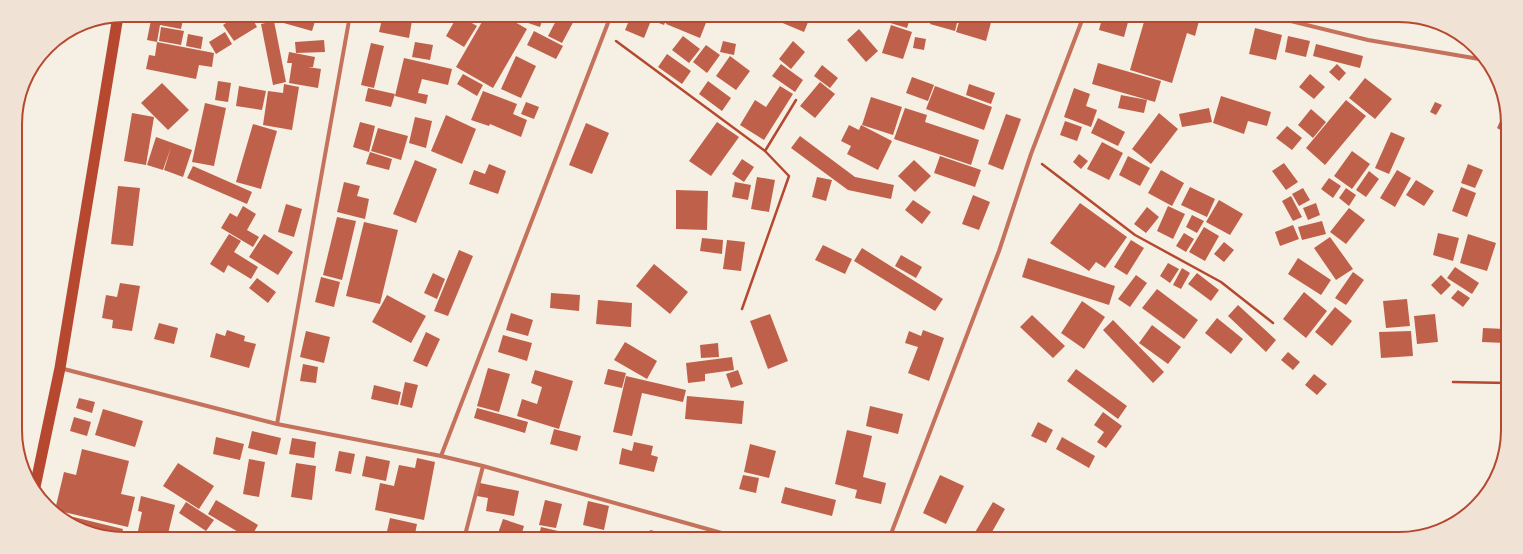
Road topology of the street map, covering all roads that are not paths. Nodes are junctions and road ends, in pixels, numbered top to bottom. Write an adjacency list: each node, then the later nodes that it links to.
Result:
1 (349, 22): 8 (street)
2 (608, 22): 9 (street)
3 (1081, 22): 14 (street)
4 (1295, 22): 6 (street)
5 (117, 23): 7 (highway)
6 (1477, 59)
7 (60, 368): 8 (street); 11 (highway)
8 (277, 424): 9 (street)
9 (441, 456): 10 (street)
10 (483, 466): 12 (street); 13 (street)
11 (36, 481)
12 (466, 532)
13 (718, 532)
14 (892, 532)

